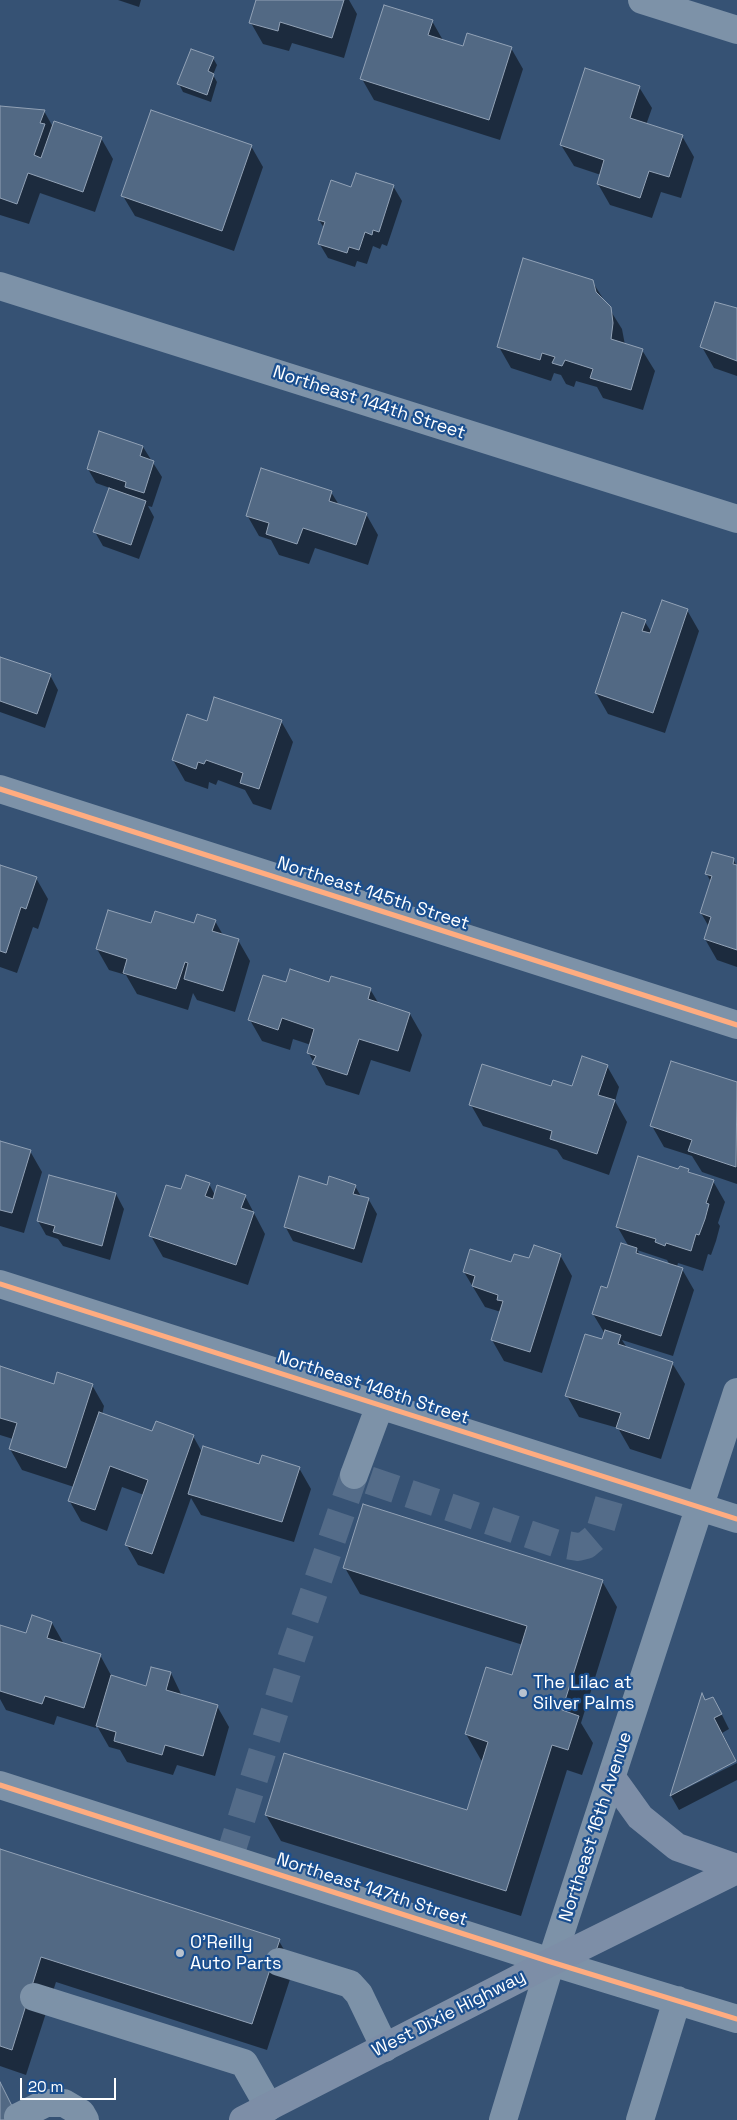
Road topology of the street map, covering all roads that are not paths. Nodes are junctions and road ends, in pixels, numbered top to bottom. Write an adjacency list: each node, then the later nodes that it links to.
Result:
1 (642, 0): 2 (street)
2 (737, 30)
3 (0, 286): 4 (street, Northeast 144th Street)
4 (737, 519)
5 (0, 789): 6 (street, Northeast 145th Street)
6 (737, 1025)
7 (0, 1284): 9 (street, Northeast 146th Street)
8 (737, 1392): 11 (street, Northeast 16th Avenue)
9 (380, 1405): 10 (street); 11 (street, Northeast 146th Street)
10 (354, 1475)
11 (701, 1507): 12 (street, Northeast 146th Street); 13 (street, Northeast 16th Avenue)
12 (737, 1519)
13 (612, 1778): 15 (main road); 17 (street, Northeast 16th Avenue)
14 (0, 1785): 17 (street, Northeast 147th Street)
15 (737, 1869): 17 (main road, West Dixie Highway)
16 (279, 1962): 21 (street)
17 (551, 1962): 19 (street, Northeast 147th Street); 21 (main road, West Dixie Highway); 26 (street, Northeast 16th Avenue)
18 (34, 1997): 22 (street)
19 (677, 2000): 20 (street, Northeast 147th Street); 27 (street)
20 (737, 2019)
21 (385, 2048): 22 (main road, West Dixie Highway)
22 (269, 2107): 25 (main road, West Dixie Highway)
23 (18, 2117): 24 (street)
24 (85, 2120)
25 (243, 2120)
26 (503, 2120)
27 (640, 2120)

